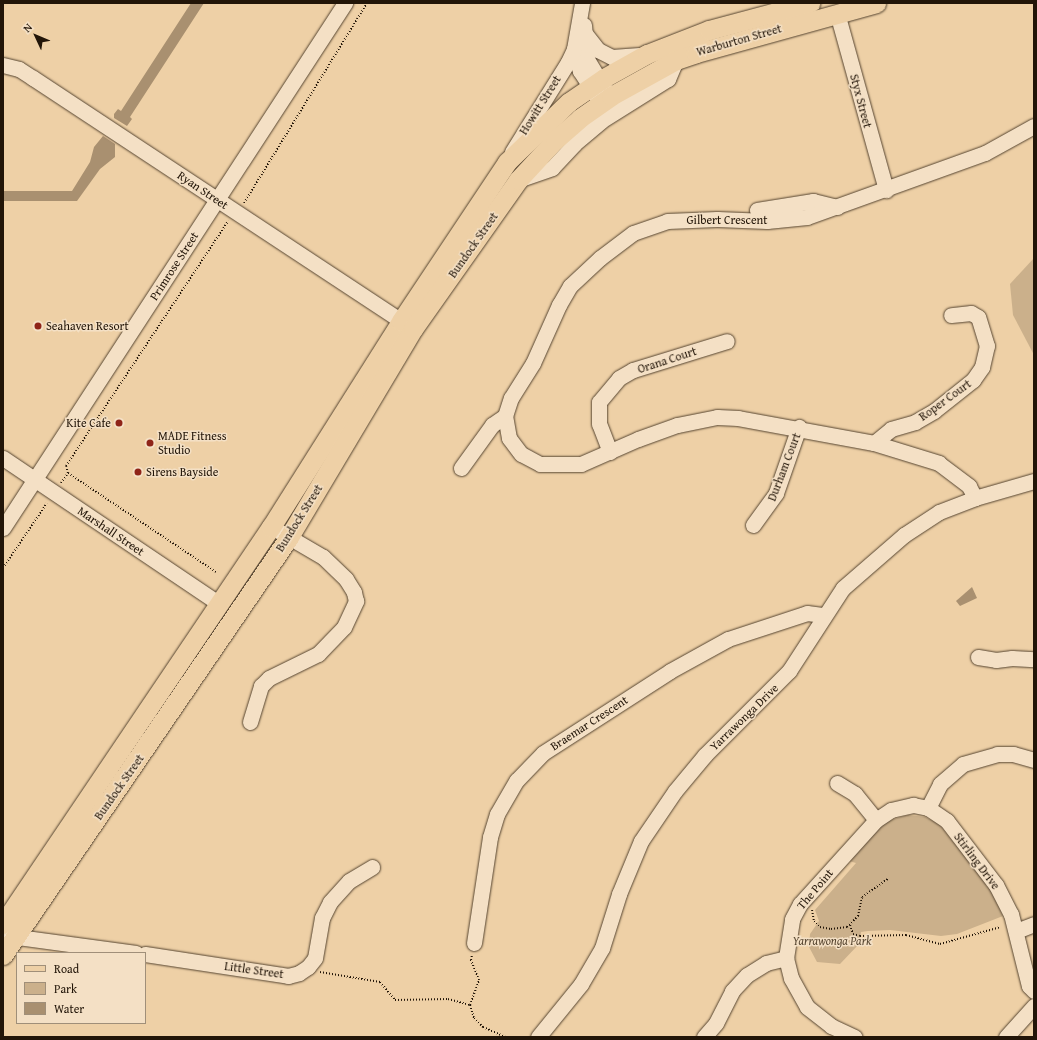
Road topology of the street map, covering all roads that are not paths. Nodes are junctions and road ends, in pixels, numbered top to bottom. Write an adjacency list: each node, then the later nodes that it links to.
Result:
1 (345, 3): 17 (street, Primrose Street)
2 (582, 3): 6 (street, Howitt Street); 7 (street, Howitt Street)
3 (810, 3): 8 (main road, Warburton Street)
4 (876, 3): 5 (main road, Warburton Street)
5 (838, 13): 9 (main road, Warburton Street); 16 (street, Styx Street)
6 (584, 32): 8 (street); 11 (street, Howitt Street)
7 (574, 49): 11 (street, Howitt Street); 14 (street, Howitt Street)
8 (647, 54): 11 (main road, Warburton Street)
9 (676, 60): 12 (main road, Warburton Street); 15 (street)
10 (3, 65): 17 (street, Ryan Street)
11 (594, 85): 12 (street, Howitt Street); 14 (main road, Bundock Street)
12 (606, 100): 15 (main road, Bundock Street)
13 (1034, 126): 16 (street, Gilbert Crescent)
14 (507, 162): 21 (main road, Bundock Street)
15 (518, 180): 35 (main road, Bundock Street)
16 (886, 190): 18 (street, Gilbert Crescent)
17 (217, 200): 21 (street, Ryan Street); 29 (street, Primrose Street)
18 (837, 207): 19 (street); 23 (street, Gilbert Crescent)
19 (758, 210)
20 (951, 315): 25 (street, Roper Court)
21 (401, 320): 33 (main road, Bundock Street)
22 (727, 341): 26 (street, Orana Court)
23 (505, 416): 26 (street, Gilbert Crescent); 28 (street)
24 (798, 427): 25 (street, Gilbert Crescent); 26 (street, Gilbert Crescent); 32 (street, Durham Court)
25 (874, 443): 31 (street, Gilbert Crescent)
26 (610, 452)
27 (3, 458): 29 (street, Marshall Street)
28 (461, 468)
29 (35, 480): 34 (street, Primrose Street); 36 (street, Marshall Street)
30 (1033, 484): 31 (street, Yarrawonga Drive)
31 (975, 498): 37 (street, Yarrawonga Drive)
32 (753, 525)
33 (271, 527): 35 (street); 36 (main road, Bundock Street)
34 (3, 528)
35 (289, 537): 40 (street); 48 (main road, Bundock Street)
36 (218, 603): 48 (main road, Bundock Street)
37 (824, 615): 49 (street, Braemar Crescent); 57 (street, Yarrawonga Drive)
38 (978, 657): 39 (street)
39 (1034, 659)
40 (250, 722)
41 (1034, 760): 43 (street)
42 (838, 783): 44 (street)
43 (928, 808): 44 (street, The Point); 47 (street, Stirling Drive)
44 (876, 820): 53 (street, The Point)
45 (372, 867): 51 (street, Little Street)
46 (1034, 924): 47 (street)
47 (1015, 927): 54 (street, Stirling Drive)
48 (7, 932): 50 (street); 52 (main road, Bundock Street)
49 (474, 943)
50 (130, 952)
51 (146, 954)
52 (3, 955)
53 (786, 958): 56 (street); 58 (street)
54 (1034, 991)
55 (1034, 1006): 60 (street)
56 (838, 1034): 59 (street)
57 (538, 1037)
58 (704, 1037)
59 (855, 1037)
60 (1006, 1037)

